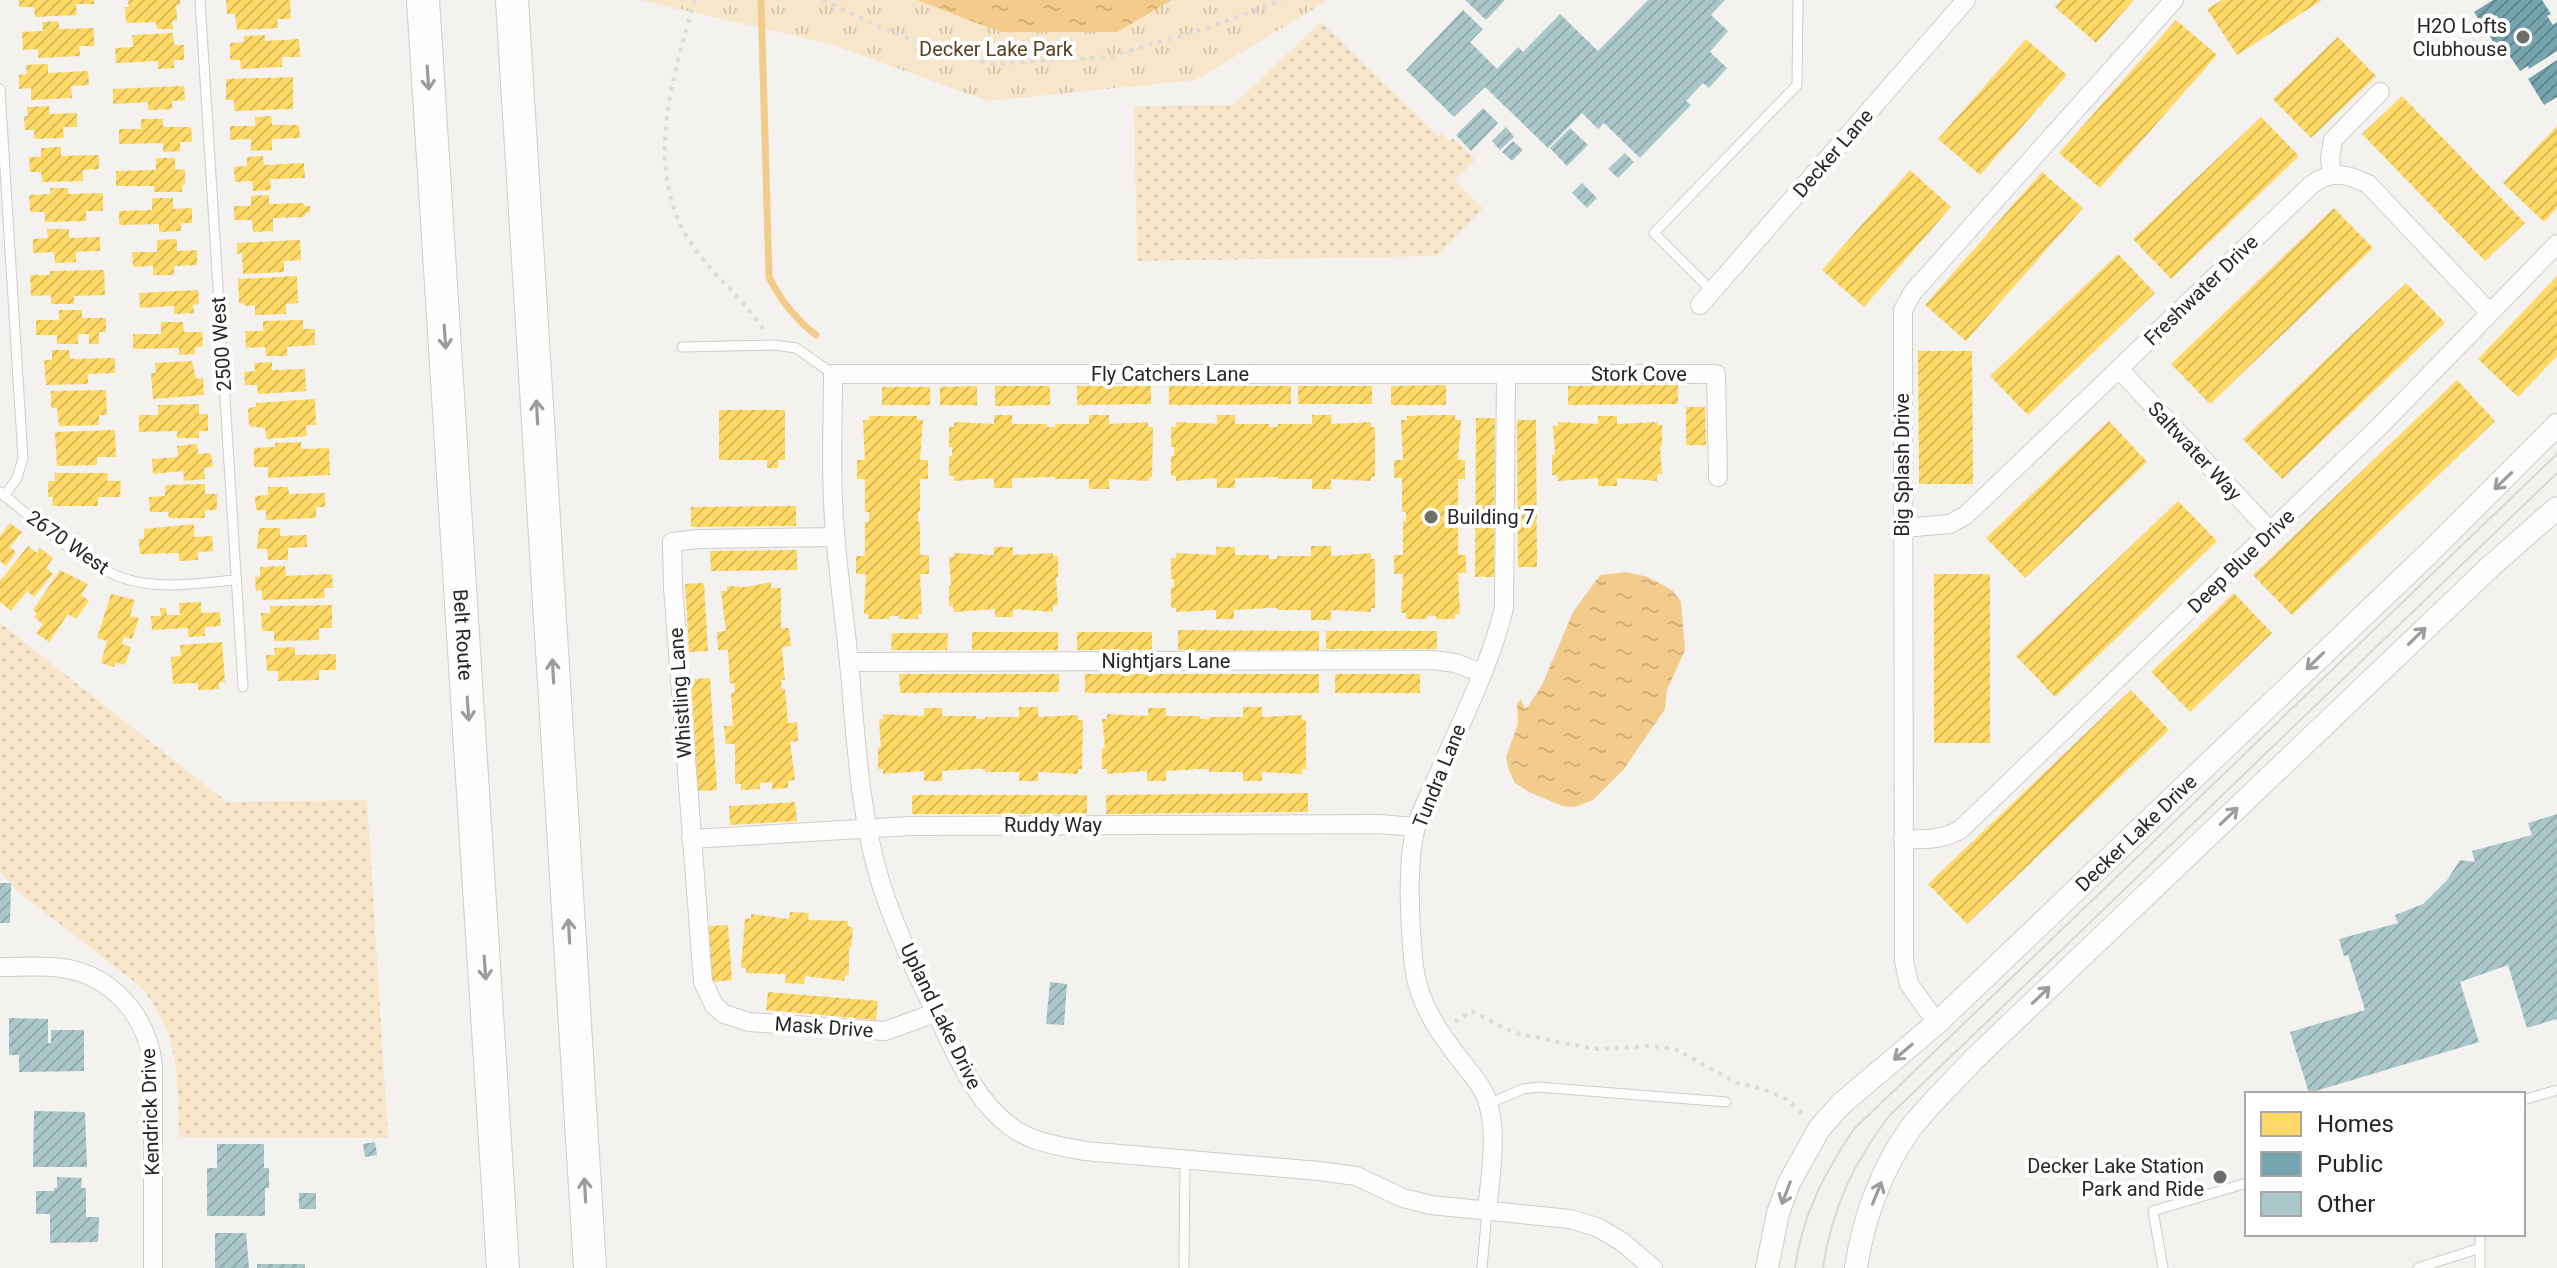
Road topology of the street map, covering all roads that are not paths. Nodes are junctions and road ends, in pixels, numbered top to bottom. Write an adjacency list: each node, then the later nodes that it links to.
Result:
1 (200, 0): 24 (lane, 2500 West)
2 (423, 0): 46 (highway, Belt Route, one-way to 46)
3 (512, 0): 47 (highway, one-way to 3)
4 (1798, 0): 11 (lane)
5 (1966, 0): 11 (street, Decker Lane)
6 (2174, 0): 21 (street, Big Splash Drive)
7 (0, 89): 19 (lane)
8 (2380, 92): 9 (street)
9 (2332, 173): 12 (street); 14 (street, Freshwater Drive)
10 (2557, 244): 12 (street, Deep Blue Drive)
11 (1706, 298)
12 (2490, 313): 22 (street, Deep Blue Drive)
13 (682, 347): 15 (lane)
14 (2119, 369): 21 (street, Freshwater Drive); 22 (street, Saltwater Way)
15 (833, 374): 16 (street, Fly Catchers Lane); 23 (street, Upland Lake Drive)
16 (1506, 375): 18 (street, Stork Cove); 26 (street, Tundra Lane)
17 (2557, 425): 35 (street, Decker Lake Drive, one-way to 35)
18 (1718, 477)
19 (2, 494): 24 (lane, 2670 West)
20 (2557, 508): 52 (street, one-way to 20)
21 (1903, 528): 31 (street, Big Splash Drive)
22 (2271, 532): 31 (street, Deep Blue Drive)
23 (835, 537): 25 (street, Upland Lake Drive); 30 (street, Whistling Lane)
24 (236, 580): 27 (lane, 2500 West)
25 (849, 662): 26 (street, Nightjars Lane); 28 (street, Upland Lake Drive)
26 (1481, 673): 29 (street, Tundra Lane)
27 (243, 687)
28 (869, 827): 29 (street, Ruddy Way); 30 (street, Ruddy Way); 34 (street, Upland Lake Drive)
29 (1416, 827): 39 (street, Tundra Lane)
30 (691, 839): 33 (street, Whistling Lane)
31 (1903, 839): 35 (street, Big Splash Drive)
32 (0, 967): 45 (street, Kendrick Drive)
33 (714, 1005): 34 (street, Mask Drive)
34 (935, 1013): 40 (street, Upland Lake Drive)
35 (1937, 1023): 51 (street, Decker Lake Drive, one-way to 51)
36 (2557, 1090): 37 (lane)
37 (2525, 1099)
38 (1726, 1102): 39 (lane)
39 (1488, 1104): 42 (street, Tundra Lane)
40 (1185, 1160): 42 (street, Upland Lake Drive); 48 (lane)
41 (2245, 1184): 53 (lane)
42 (1487, 1211): 49 (lane); 50 (street, Upland Lake Drive)
43 (2480, 1236): 44 (lane)
44 (2480, 1248): 54 (lane); 55 (lane)
45 (153, 1268)
46 (503, 1268)
47 (590, 1268)
48 (1184, 1268)
49 (1482, 1268)
50 (1653, 1268)
51 (1767, 1268)
52 (1856, 1268)
53 (2163, 1268)
54 (2418, 1268)
55 (2480, 1268)

